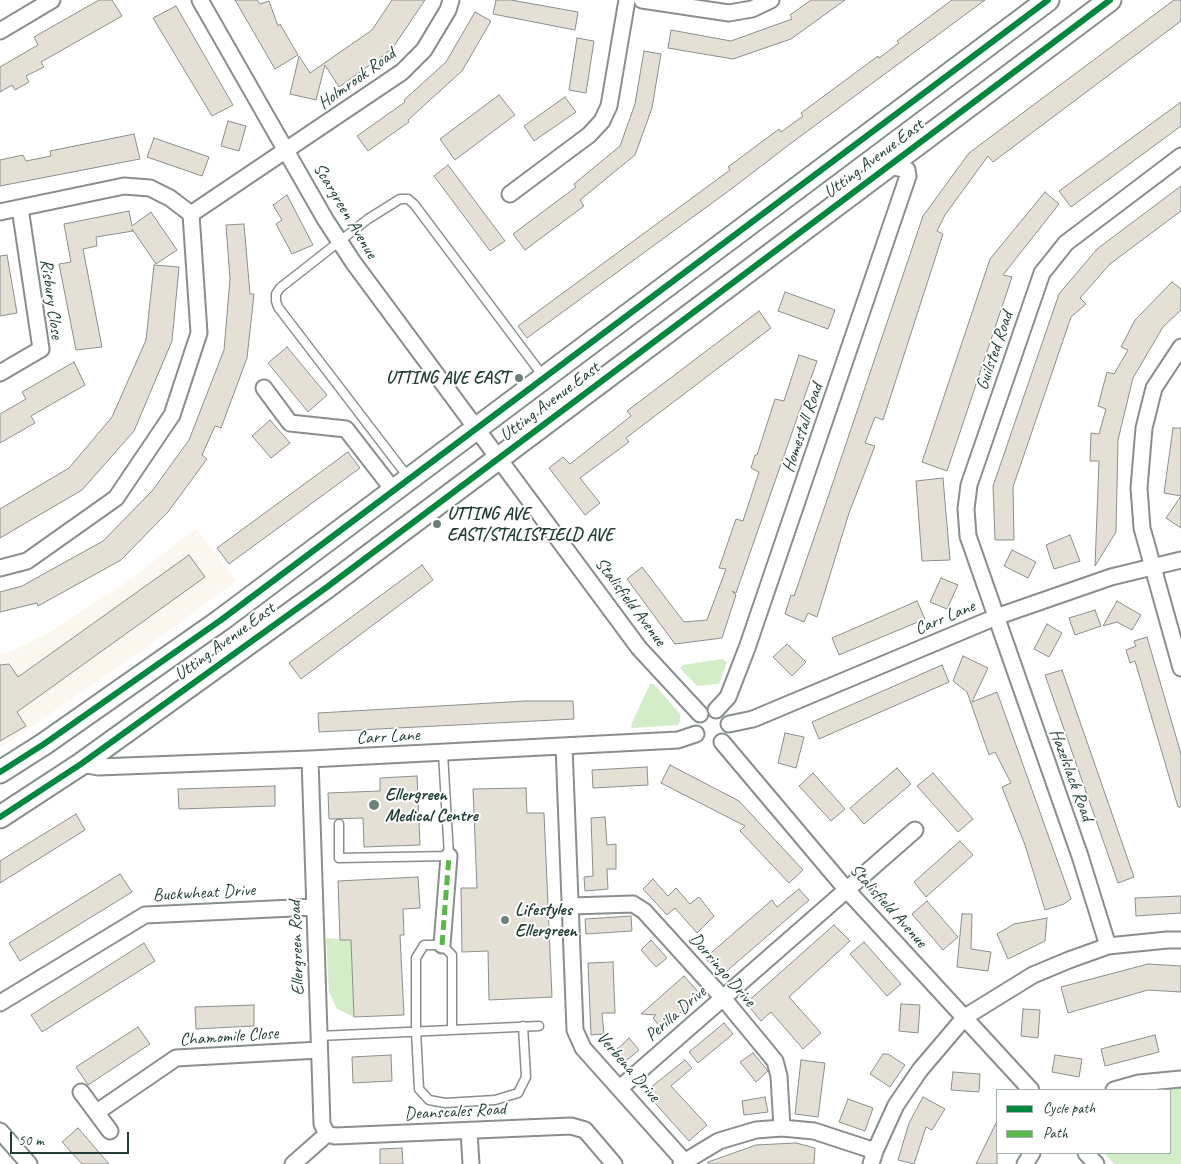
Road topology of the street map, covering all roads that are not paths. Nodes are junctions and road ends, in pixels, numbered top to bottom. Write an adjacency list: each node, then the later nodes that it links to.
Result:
1 (52, 0): 9 (street)
2 (200, 0): 10 (street, Scargreen Avenue)
3 (451, 0): 10 (street, Holmrook Road)
4 (627, 0): 13 (street)
5 (642, 0): 6 (street)
6 (771, 0)
7 (1048, 0): 20 (street, Utting Avenue East)
8 (1110, 0): 12 (street, Utting Avenue East)
9 (0, 31)
10 (288, 150): 16 (street, Holmrook Road); 17 (street, Scargreen Avenue)
11 (1181, 156): 28 (street, Guilsted Road)
12 (890, 166): 23 (street, Utting Avenue East); 30 (street, Homestall Road)
13 (510, 194)
14 (20, 208): 15 (street); 16 (street); 19 (street, Risbury Close)
15 (0, 212)
16 (191, 214): 27 (street)
17 (341, 242): 20 (lane); 22 (street, Scargreen Avenue); 24 (lane)
18 (1181, 347): 26 (street)
19 (0, 372)
20 (544, 378): 22 (street, Utting Avenue East)
21 (264, 388): 24 (street)
22 (477, 428): 23 (street, Scargreen Avenue); 24 (street, Utting Avenue East)
23 (499, 459): 31 (street, Stalisfield Avenue); 38 (street, Utting Avenue East)
24 (402, 485): 39 (street, Utting Avenue East)
25 (1181, 560): 26 (street, Carr Lane)
26 (1152, 567): 28 (street, Carr Lane); 29 (street)
27 (0, 568)
28 (996, 617): 32 (street, Carr Lane); 49 (street, Hazelslack Road)
29 (1181, 668)
30 (716, 710): 31 (street); 32 (street)
31 (700, 714): 33 (street)
32 (729, 724): 34 (street)
33 (696, 734): 34 (street); 35 (street, Carr Lane)
34 (722, 742): 44 (street, Stalisfield Avenue)
35 (564, 746): 36 (street, Carr Lane); 45 (street, Verbena Drive)
36 (443, 753): 37 (street, Carr Lane); 43 (lane)
37 (310, 759): 38 (street, Carr Lane); 46 (street, Ellergreen Road)
38 (81, 764): 40 (street, Utting Avenue East)
39 (0, 772)
40 (0, 817)
41 (339, 824): 43 (lane)
42 (914, 830): 44 (street, Perilla Drive)
43 (449, 856): 48 (street)
44 (846, 890): 50 (street, Perilla Drive); 52 (street, Stalisfield Avenue)
45 (571, 906): 50 (street, Dorringo Drive); 59 (street, Verbena Drive)
46 (314, 907): 51 (street, Buckwheat Drive); 57 (street, Ellergreen Road)
47 (1181, 940): 49 (street)
48 (442, 945): 55 (lane); 56 (lane)
49 (1108, 946): 52 (street)
50 (723, 998): 59 (street, Perilla Drive); 64 (street, Dorringo Drive)
51 (0, 1003)
52 (965, 1017): 60 (street, Stalisfield Avenue); 70 (street)
53 (523, 1026): 54 (lane); 55 (lane); 56 (lane)
54 (540, 1026)
55 (452, 1028): 56 (lane)
56 (416, 1031): 57 (lane)
57 (319, 1043): 63 (street, Chamomile Close); 68 (street, Ellergreen Road)
58 (1181, 1079): 61 (street)
59 (620, 1088): 71 (street, Verbena Drive)
60 (1030, 1089)
61 (1118, 1089)
62 (81, 1092): 63 (street)
63 (97, 1112): 66 (street)
64 (782, 1128): 70 (street); 71 (street)
65 (0, 1131): 72 (street)
66 (110, 1131)
67 (469, 1131): 68 (street, Deanscales Road); 74 (street); 75 (street, Deanscales Road)
68 (327, 1134): 73 (street)
69 (1087, 1154): 76 (street)
70 (873, 1157)
71 (683, 1163)
72 (29, 1164)
73 (293, 1164)
74 (471, 1164)
75 (614, 1164)
76 (1096, 1164)

